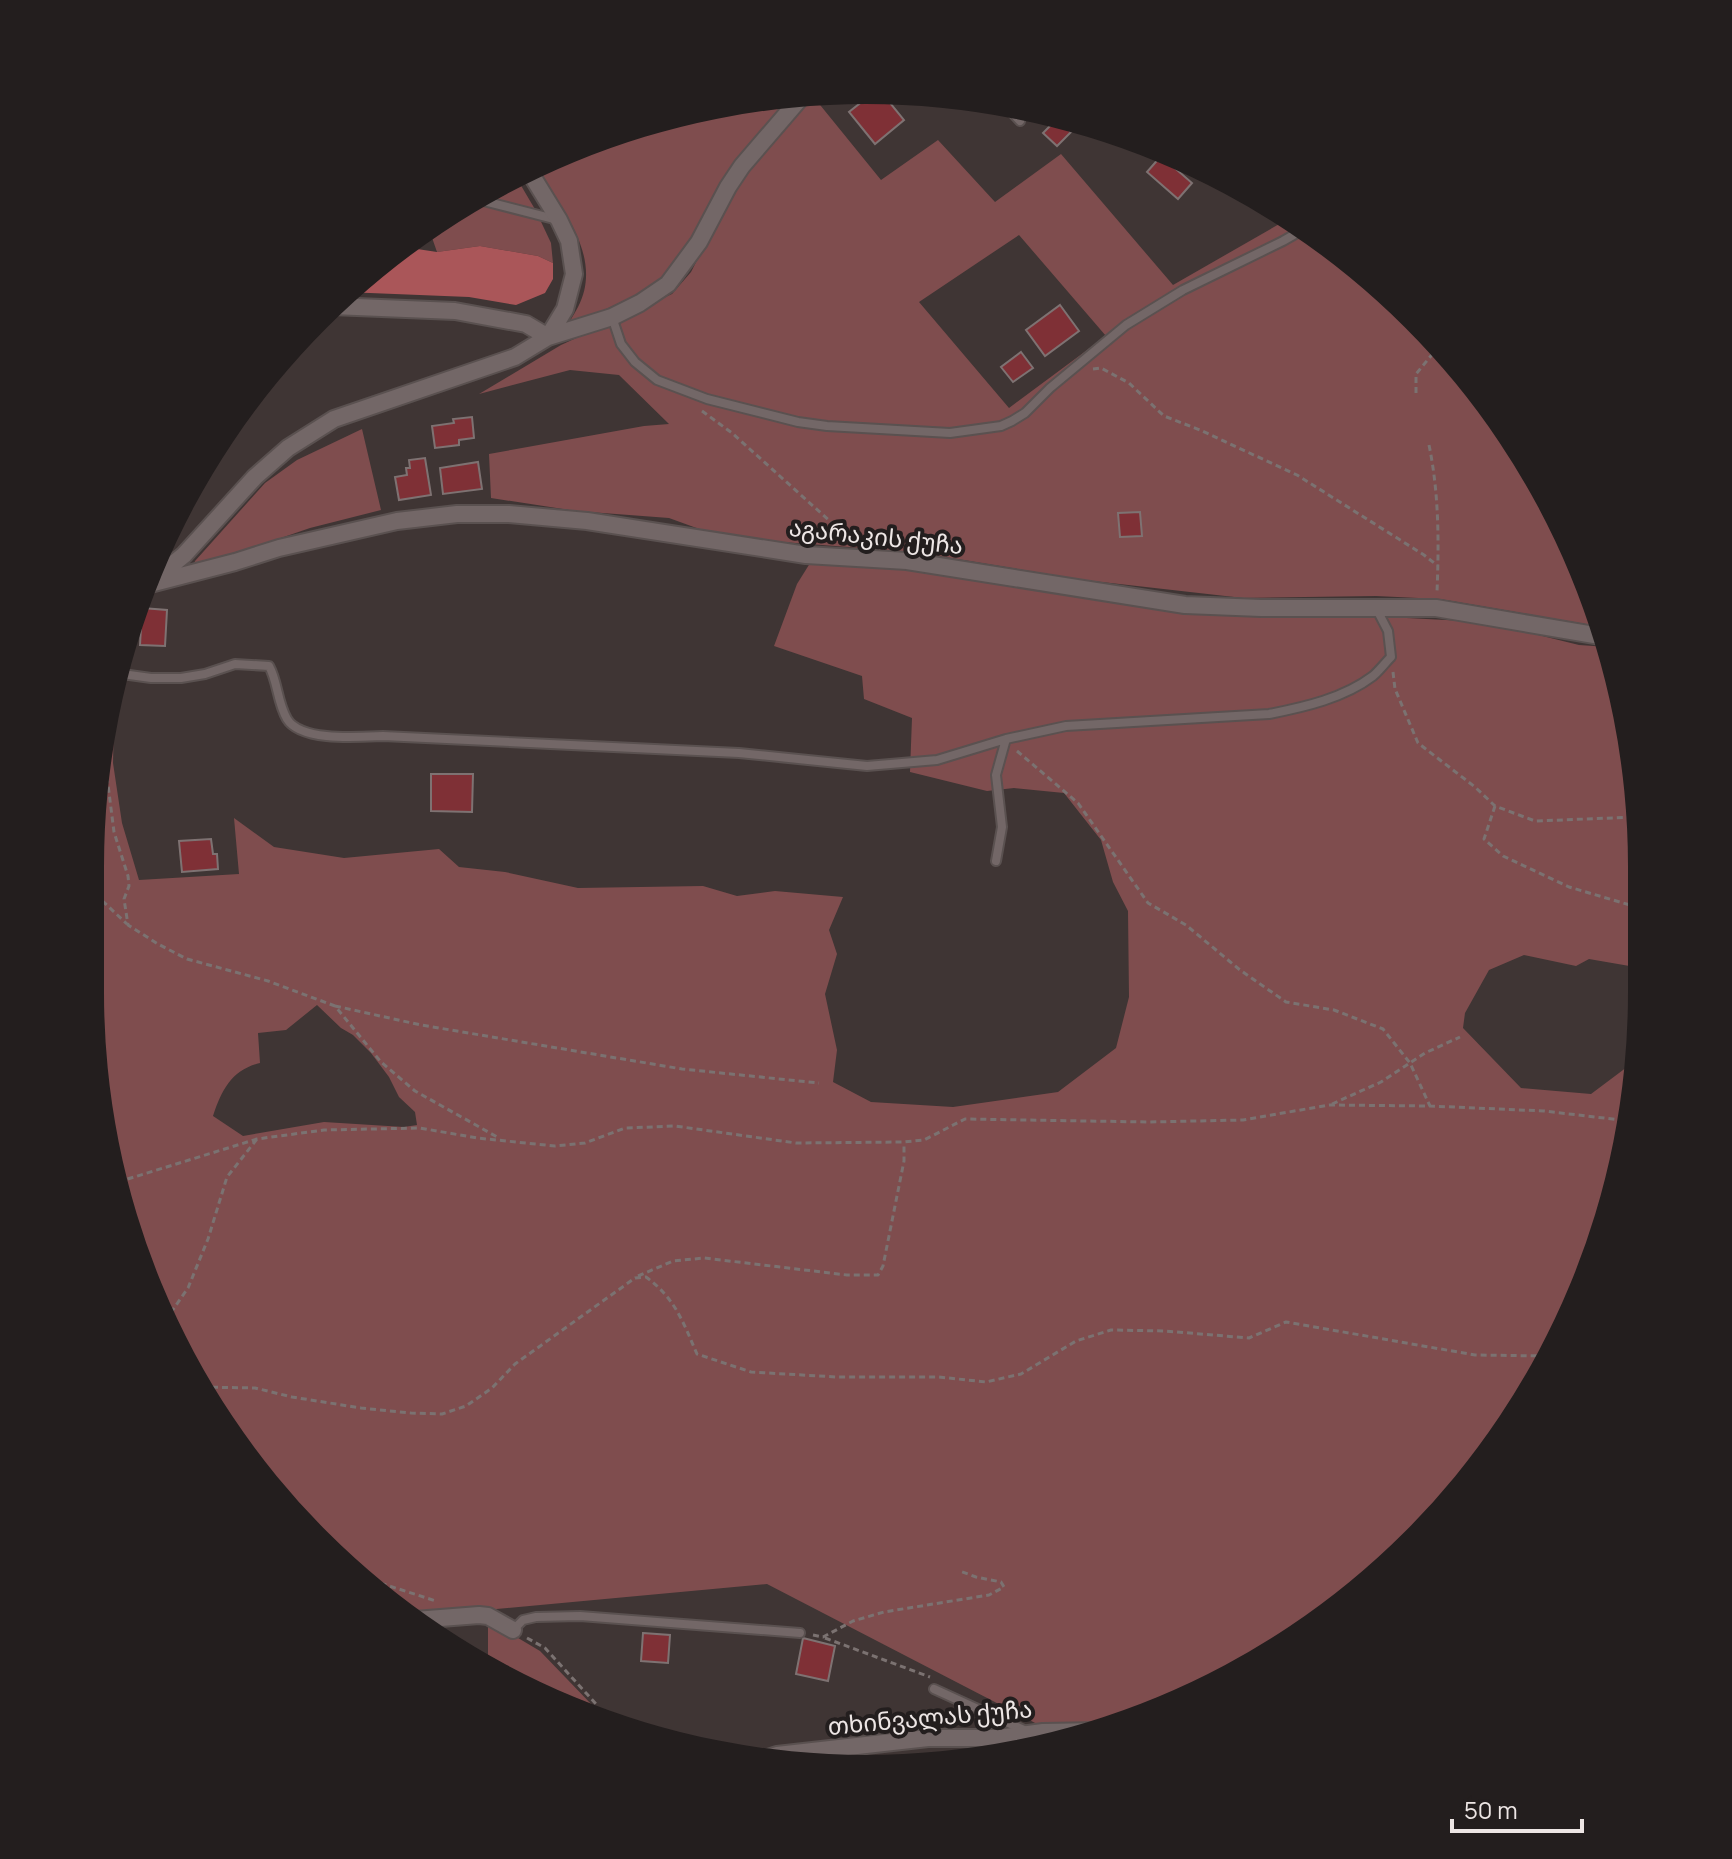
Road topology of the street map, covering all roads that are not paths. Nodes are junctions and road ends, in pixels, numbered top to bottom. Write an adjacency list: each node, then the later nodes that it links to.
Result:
1 (792, 108): 7 (street)
2 (535, 180): 4 (street)
3 (491, 203): 4 (lane)
4 (559, 220): 8 (street)
5 (1293, 235): 7 (lane)
6 (349, 307): 8 (street)
7 (612, 317): 8 (street)
8 (548, 337): 9 (street)
9 (163, 572)
10 (159, 582): 11 (street, აგარაკის ქუჩა)
11 (1376, 608): 12 (street, აგარაკის ქუჩა); 14 (lane)
12 (1592, 635)
13 (129, 675): 14 (lane)
14 (1006, 739): 15 (lane)
15 (996, 861)
16 (431, 1619): 17 (street)
17 (513, 1630): 18 (lane)
18 (800, 1633)
19 (934, 1689): 21 (lane)
20 (1048, 1732): 21 (street, თხინვალას ქუჩა)
21 (1030, 1733): 22 (street, თხინვალას ქუჩა)
22 (805, 1752)

